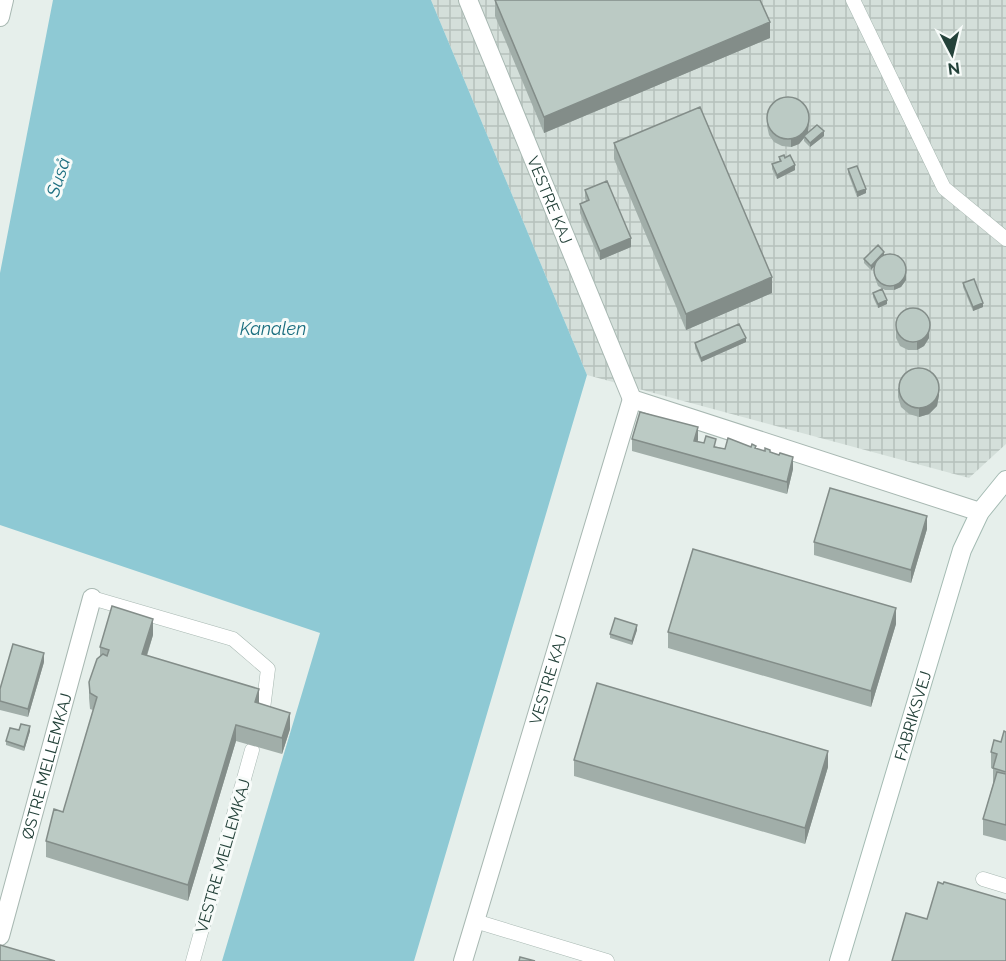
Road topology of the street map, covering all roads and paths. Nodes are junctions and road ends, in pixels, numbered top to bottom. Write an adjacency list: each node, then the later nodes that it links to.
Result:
1 (3, 0): 4 (street)
2 (468, 0): 6 (street, VESTRE KAJ)
3 (853, 0): 5 (lane)
4 (0, 17)
5 (1006, 239)
6 (632, 399): 8 (street); 14 (street, VESTRE KAJ)
7 (1006, 480): 8 (street, FABRIKSVEJ)
8 (980, 512): 19 (street, FABRIKSVEJ)
9 (92, 598): 10 (lane); 15 (street, ØSTRE MELLEMKAJ)
10 (262, 717)
11 (252, 750): 16 (lane, VESTRE MELLEMKAJ)
12 (983, 879): 13 (lane)
13 (1006, 886)
14 (475, 921): 17 (street, VESTRE KAJ); 18 (lane)
15 (0, 936)
16 (193, 961)
17 (463, 961)
18 (608, 961)
19 (839, 961)

